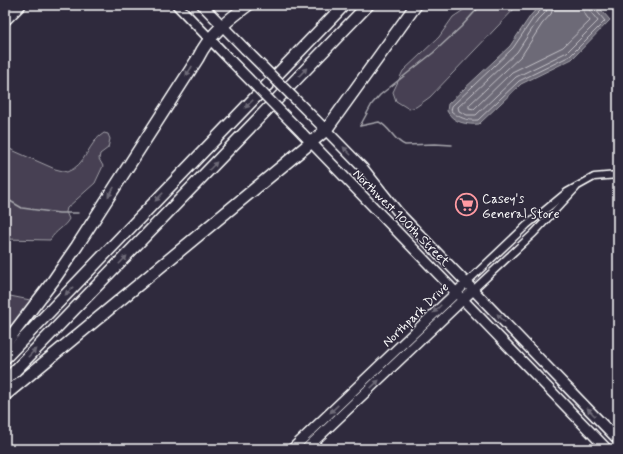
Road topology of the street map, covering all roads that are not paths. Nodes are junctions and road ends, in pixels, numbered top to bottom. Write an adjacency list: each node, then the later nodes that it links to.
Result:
1 (8, 5): 9 (street)
2 (21, 5): 10 (street)
3 (177, 5): 12 (street, Northwest 100th Street)
4 (202, 5): 11 (street, Northwest 100th Street)
5 (248, 5): 11 (highway)
6 (344, 5): 22 (highway, one-way to 22)
7 (368, 5): 23 (highway, one-way to 7)
8 (416, 5): 13 (highway)
9 (5, 8)
10 (5, 21)
11 (222, 25): 12 (highway); 13 (street, Northwest 100th Street, bridge)
12 (210, 39): 14 (street, Northwest 100th Street, bridge); 21 (highway, one-way to 21)
13 (326, 130): 14 (highway); 17 (street, Northwest 100th Street, one-way to 13)
14 (312, 144): 19 (street, Northwest 100th Street); 25 (highway)
15 (618, 175): 16 (street, Northpark Drive)
16 (578, 186): 17 (street, Northpark Drive); 18 (street, Northpark Drive)
17 (466, 283): 18 (street, Northwest 100th Street); 19 (street, Northpark Drive)
18 (473, 290): 20 (street, Northpark Drive); 27 (street, Northwest 100th Street, one-way to 18)
19 (456, 292): 20 (street, Northwest 100th Street); 24 (street, Northpark Drive, one-way to 24)
20 (463, 299): 26 (street, Northpark Drive, one-way to 20); 30 (street, Northwest 100th Street)
21 (5, 344)
22 (5, 358)
23 (5, 381)
24 (354, 390): 26 (street); 28 (street, Northpark Drive, one-way to 28)
25 (5, 395)
26 (361, 397): 29 (street, Northpark Drive)
27 (618, 440)
28 (292, 449)
29 (306, 449)
30 (607, 449)

